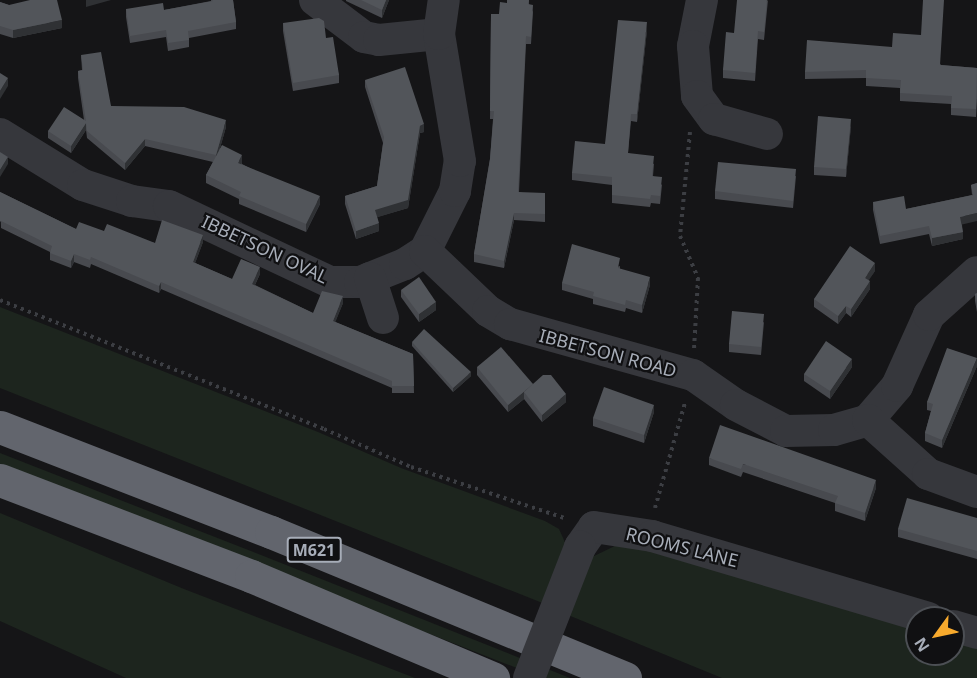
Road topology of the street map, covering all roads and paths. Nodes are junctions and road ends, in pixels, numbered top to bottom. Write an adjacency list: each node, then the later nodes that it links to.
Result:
1 (315, 0): 4 (street)
2 (444, 0): 4 (street)
3 (702, 0): 5 (street)
4 (439, 34): 8 (street)
5 (697, 116): 7 (street); 13 (path)
6 (0, 134): 10 (street, IBBETSON OVAL)
7 (767, 134)
8 (425, 251): 10 (street, IBBETSON OVAL); 13 (street, IBBETSON ROAD)
9 (977, 272): 14 (street)
10 (370, 278): 12 (street)
11 (0, 300): 19 (path)
12 (383, 318)
13 (693, 375): 14 (street, IBBETSON ROAD); 18 (path)
14 (868, 420): 17 (street)
15 (0, 427): 23 (highway, M621)
16 (0, 480): 21 (highway, M621)
17 (975, 488)
18 (652, 536): 19 (street, ROOMS LANE); 20 (street, ROOMS LANE)
19 (587, 537): 22 (street, bridge)
20 (905, 611)
21 (494, 678)
22 (529, 678)
23 (625, 678)

